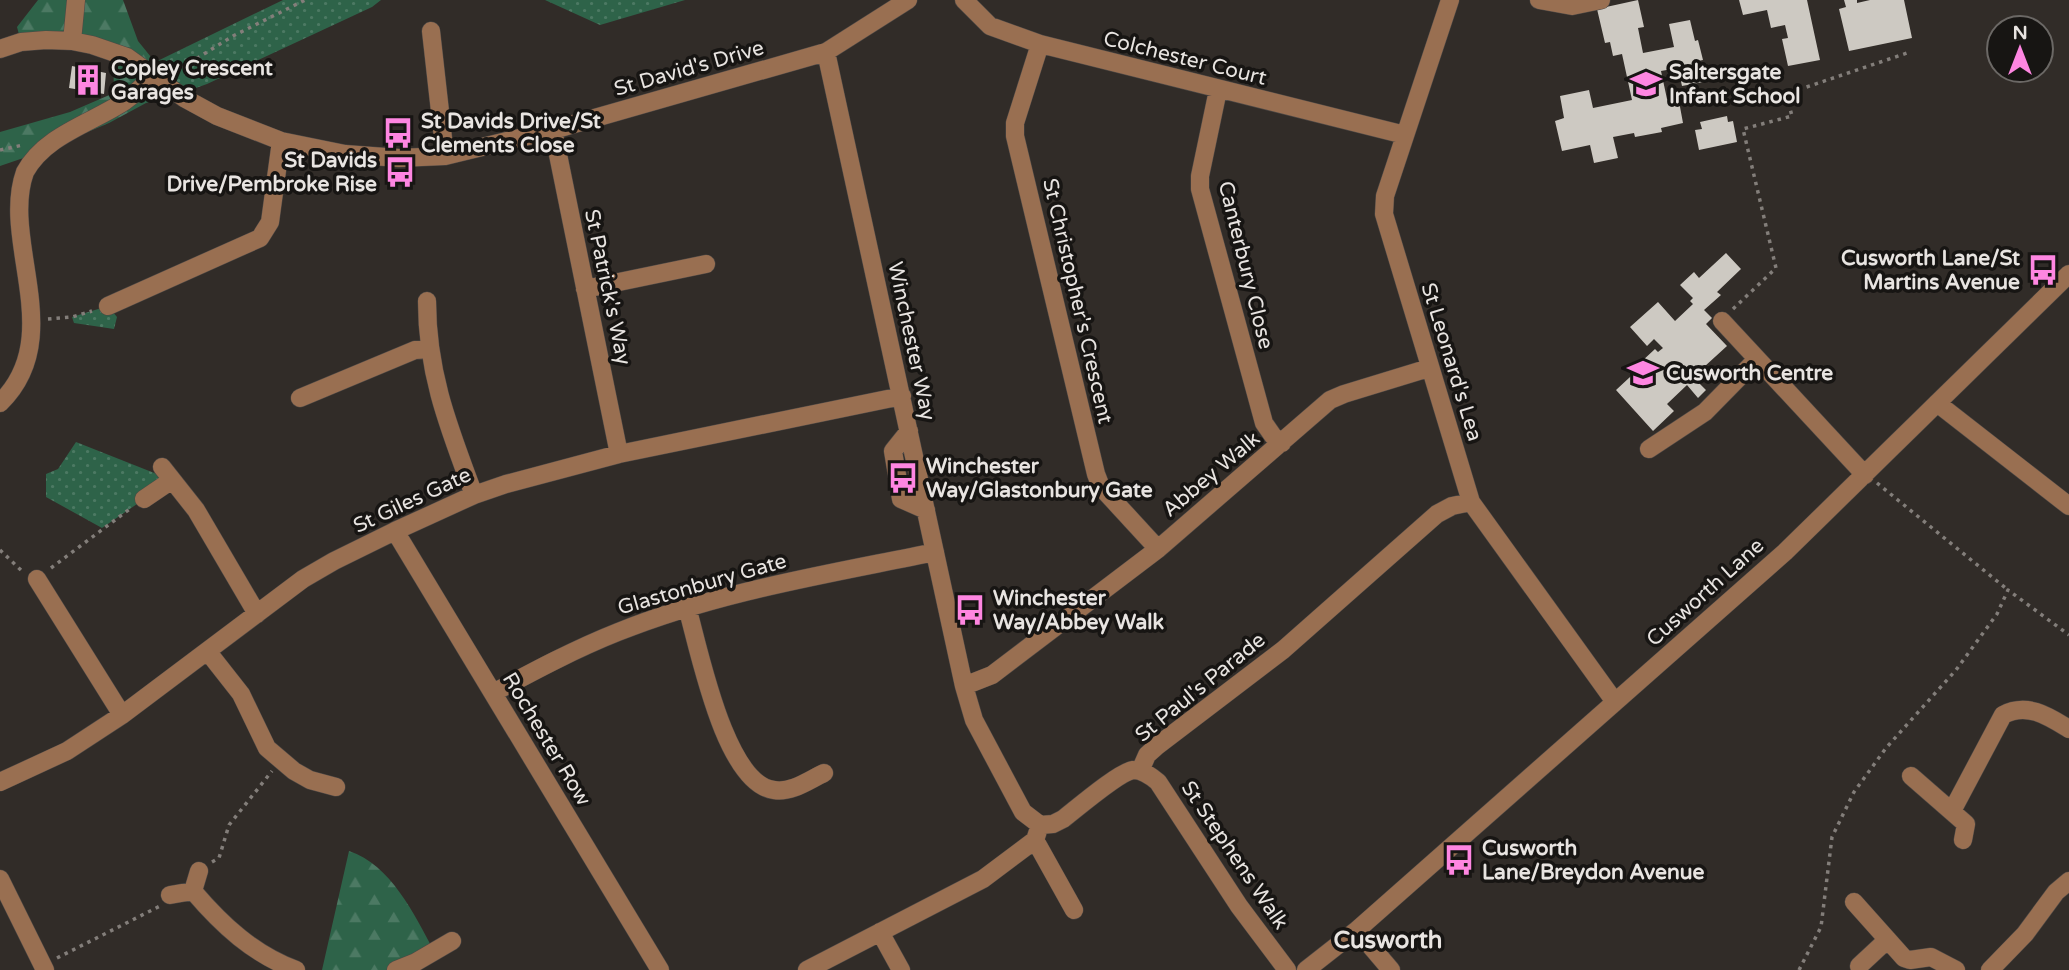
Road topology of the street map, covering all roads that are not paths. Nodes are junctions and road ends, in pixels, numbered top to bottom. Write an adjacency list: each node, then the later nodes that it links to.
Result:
1 (76, 0): 8 (street)
2 (908, 0): 11 (street, St David's Drive)
3 (964, 0): 9 (street, Colchester Court)
4 (1450, 0): 15 (street, St Leonard's Lea)
5 (1601, 0): 6 (street)
6 (1546, 2)
7 (432, 31): 17 (street)
8 (72, 41): 10 (street, St David's Drive); 12 (street, St David's Drive)
9 (1040, 44): 13 (street, Colchester Court); 40 (street, St Christopher's Crescent)
10 (0, 49)
11 (826, 52): 14 (street, St David's Drive); 27 (street, Winchester Way)
12 (157, 78): 16 (street, St David's Drive); 29 (street)
13 (1218, 90): 15 (street, Colchester Court); 31 (street, Canterbury Close)
14 (553, 130): 17 (street, St David's Drive); 20 (street, St Patrick's Way)
15 (1405, 135): 26 (street, St Leonard's Lea)
16 (281, 141): 17 (street, St David's Drive); 22 (street)
17 (444, 156)
18 (711, 262): 20 (street)
19 (2069, 274): 30 (street, Cusworth Lane)
20 (585, 289): 33 (street, St Patrick's Way)
21 (427, 301): 24 (street)
22 (108, 306)
23 (1722, 321): 25 (street)
24 (429, 349): 28 (street); 35 (street)
25 (1757, 359): 32 (street); 34 (street)
26 (1430, 368): 31 (street, Abbey Walk); 37 (street, St Leonard's Lea)
27 (901, 396): 33 (street, St Giles Gate); 41 (street, Winchester Way)
28 (300, 398)
29 (0, 402)
30 (1937, 403): 34 (street, Cusworth Lane); 38 (street)
31 (1282, 443): 40 (street, Abbey Walk)
32 (1649, 449)
33 (619, 454): 35 (street, St Giles Gate)
34 (1864, 475): 48 (street, Cusworth Lane)
35 (474, 495): 39 (street, St Giles Gate)
36 (144, 499): 44 (street)
37 (1471, 502): 48 (street, St Leonard's Lea); 52 (street, St Paul's Parade)
38 (2069, 506)
39 (396, 531): 44 (street, St Giles Gate); 47 (street, Rochester Row)
40 (1158, 549): 46 (street, Abbey Walk)
41 (935, 552): 43 (street, Glastonbury Gate); 46 (street, Winchester Way)
42 (37, 579): 49 (street)
43 (687, 607): 47 (street, Glastonbury Gate); 51 (street)
44 (257, 614): 45 (street, St Giles Gate)
45 (208, 652): 49 (street, St Giles Gate); 55 (street)
46 (964, 686): 57 (street, Winchester Way)
47 (493, 693): 75 (street, Rochester Row)
48 (1615, 702): 67 (street, Cusworth Lane)
49 (122, 715): 54 (street, St Giles Gate)
50 (2069, 729): 56 (street)
51 (827, 771)
52 (1140, 771): 57 (street, St Paul's Parade); 78 (street, St Stephens Walk)
53 (1911, 776): 56 (street)
54 (0, 782)
55 (336, 787)
56 (1952, 811): 58 (street)
57 (1037, 833): 66 (street, Winchester Way); 68 (street, St Paul's Parade)
58 (1963, 840)
59 (199, 871): 62 (street)
60 (0, 879): 65 (street)
61 (2069, 881): 82 (street)
62 (193, 891): 63 (street); 73 (street)
63 (170, 895)
64 (1854, 902): 69 (street)
65 (5, 903): 71 (street)
66 (1074, 910)
67 (1357, 930): 79 (street, Cusworth Lane); 80 (street)
68 (880, 932): 76 (street, St Paul's Parade); 77 (street)
69 (1887, 940): 72 (street); 81 (street)
70 (452, 941): 74 (street)
71 (44, 967)
72 (1859, 967)
73 (296, 970)
74 (396, 970)
75 (660, 970)
76 (807, 970)
77 (901, 970)
78 (1287, 970)
79 (1306, 970)
80 (1391, 970)
81 (1956, 970)
82 (1990, 970)

